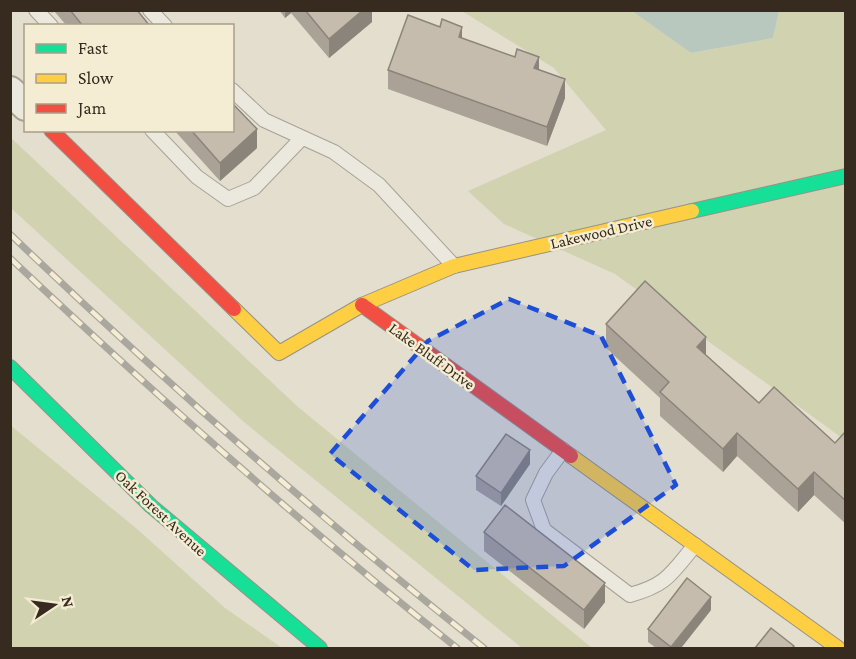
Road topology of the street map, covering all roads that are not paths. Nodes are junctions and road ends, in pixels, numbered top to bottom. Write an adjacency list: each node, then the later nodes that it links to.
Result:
1 (36, 10): 3 (lane)
2 (150, 10): 4 (lane)
3 (49, 24)
4 (163, 24)
5 (10, 92): 7 (street)
6 (234, 92): 10 (lane)
7 (24, 104)
8 (53, 132): 13 (street)
9 (154, 132): 10 (lane)
10 (302, 138): 12 (lane)
11 (846, 176): 12 (street, Lakewood Drive)
12 (454, 266): 13 (street, Lakewood Drive)
13 (362, 305): 15 (street, Lake Bluff Drive)
14 (11, 369): 18 (street, Oak Forest Avenue)
15 (563, 450): 16 (street, Lake Bluff Drive); 16 (lane)
16 (695, 545): 17 (street, Lake Bluff Drive)
17 (820, 636): 19 (lane); 20 (street, Lake Bluff Drive)
18 (320, 648)
19 (812, 648)
20 (838, 648)

